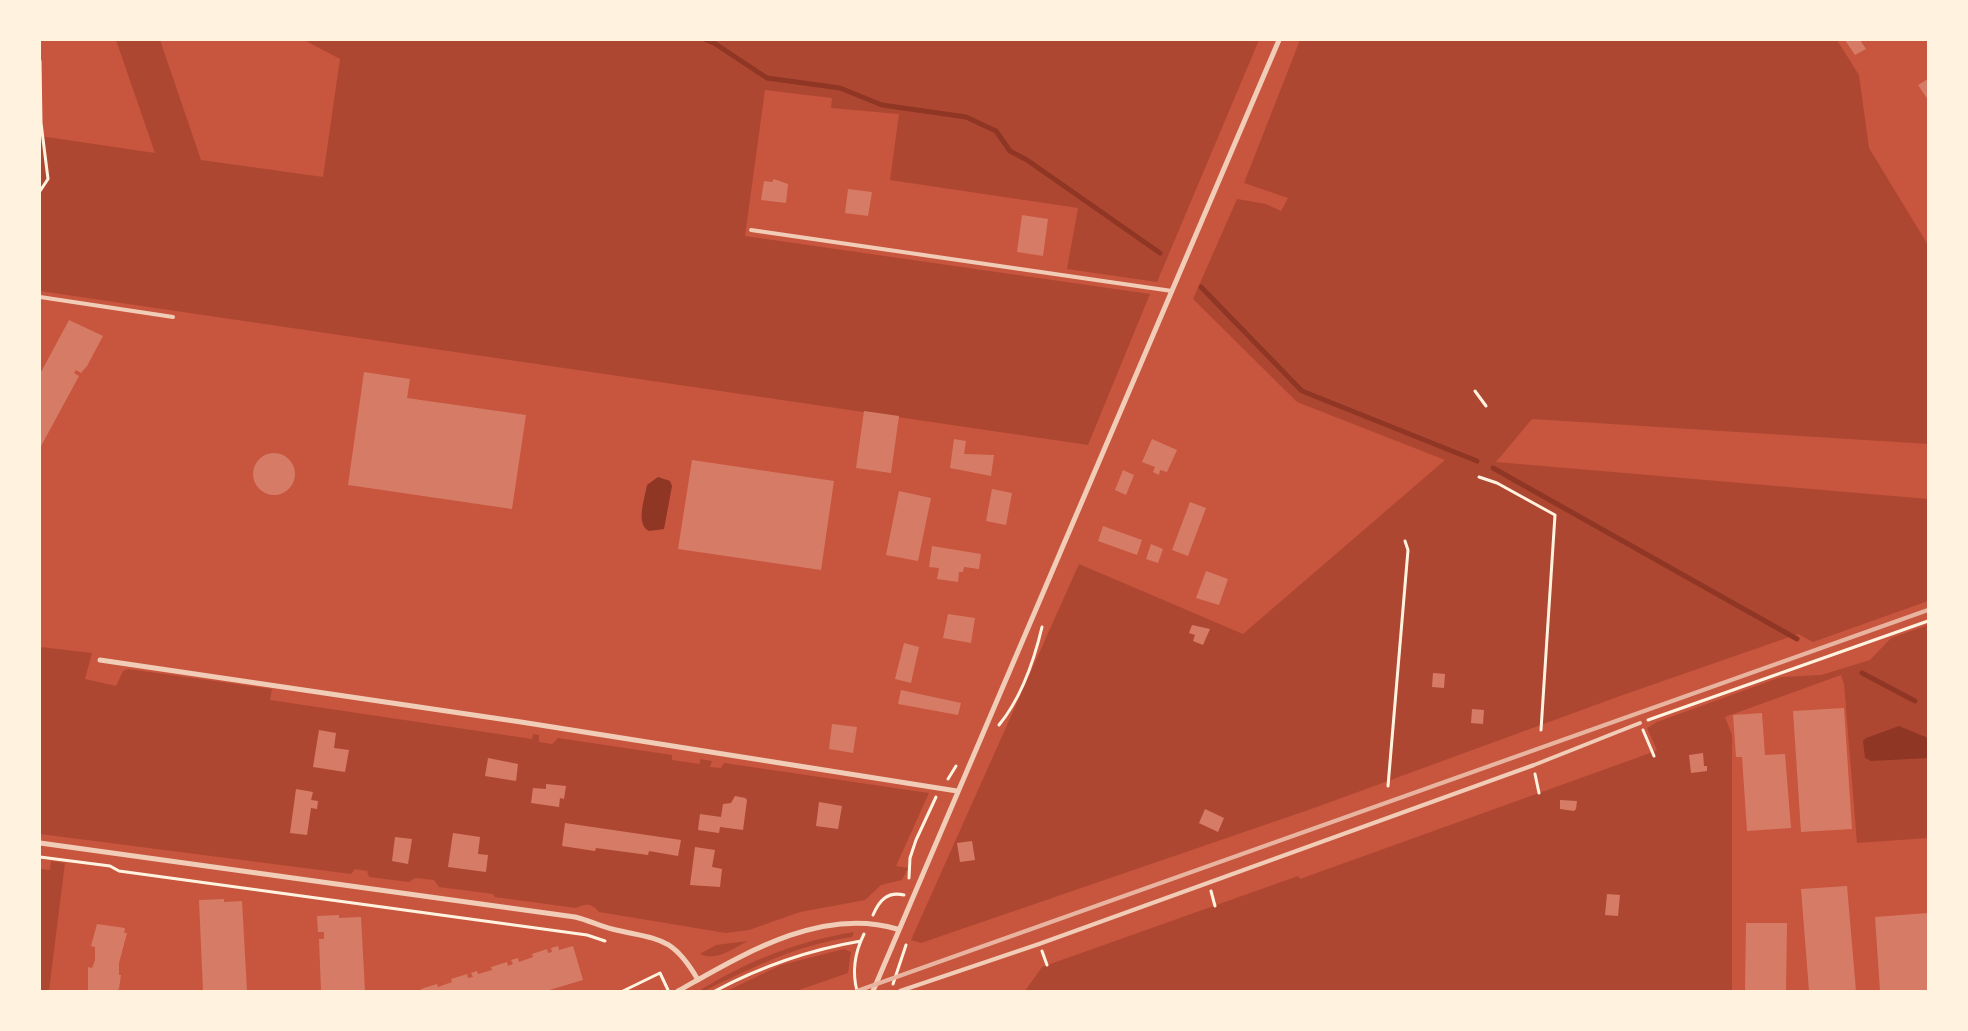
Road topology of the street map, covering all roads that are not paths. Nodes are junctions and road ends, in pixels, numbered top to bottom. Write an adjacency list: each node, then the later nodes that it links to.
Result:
1 (1278, 40): 3 (street)
2 (751, 230): 3 (lane)
3 (1172, 290): 8 (street)
4 (40, 297): 5 (lane)
5 (173, 317)
6 (100, 660): 8 (street)
7 (1640, 723): 14 (lane)
8 (957, 791): 10 (street)
9 (40, 843): 11 (street)
10 (897, 929): 11 (street); 13 (street)
11 (698, 980): 12 (street)
12 (678, 991)
13 (872, 991)
14 (900, 991)

